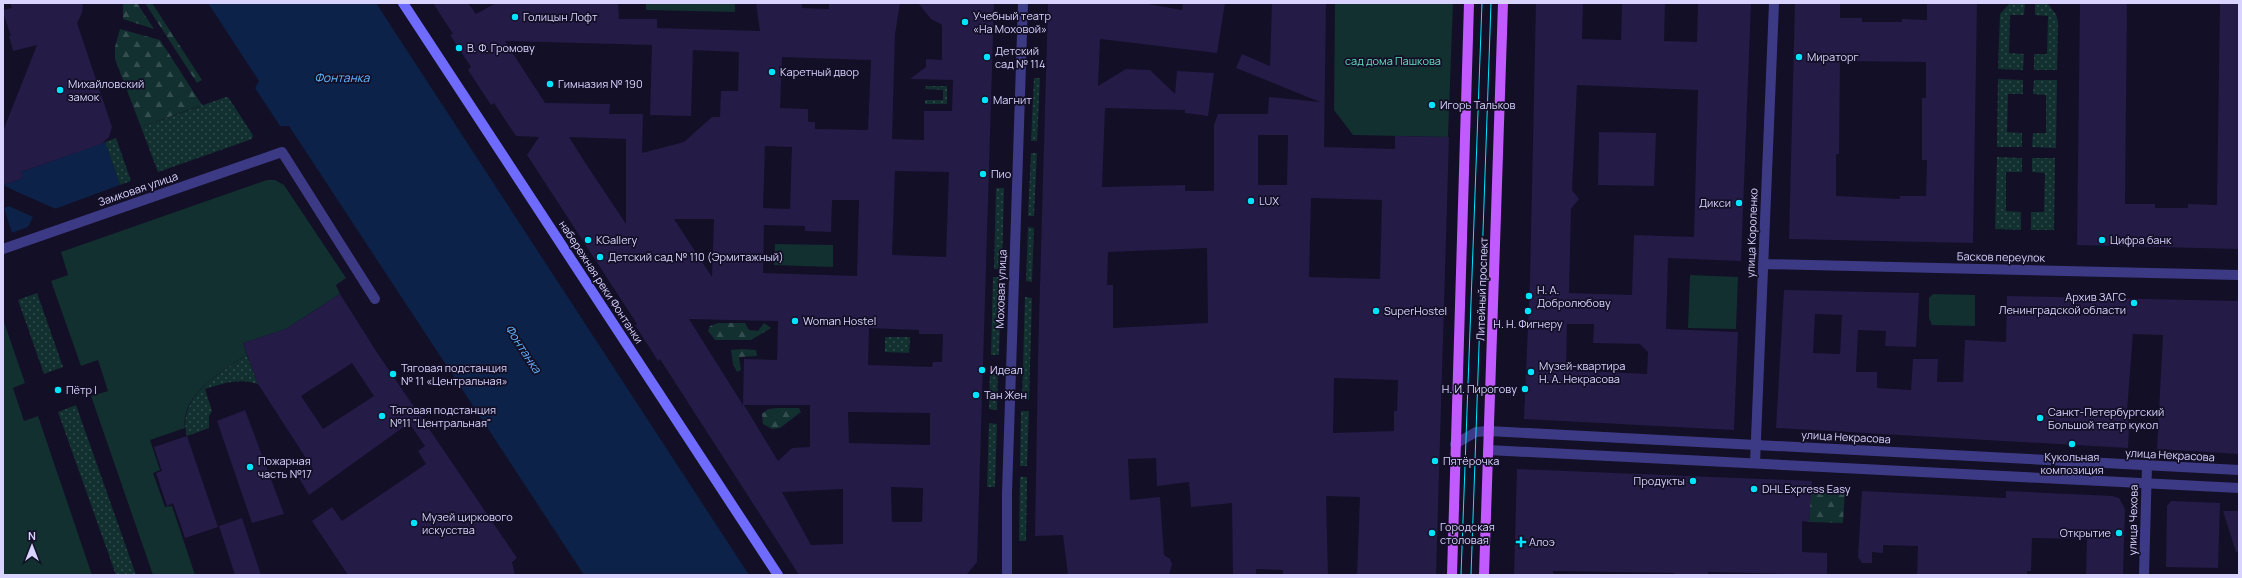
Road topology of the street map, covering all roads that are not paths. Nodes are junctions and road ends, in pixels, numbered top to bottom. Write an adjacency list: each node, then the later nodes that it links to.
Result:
1 (403, 3): 19 (main road, набережная реки Фонтанки)
2 (1023, 3): 20 (street, Моховая улица)
3 (1469, 3): 11 (main road, Литейный проспект)
4 (1503, 3): 10 (main road, Литейный проспект)
5 (1774, 3): 7 (street, улица Короленко)
6 (3, 249): 9 (street, Замковая улица)
7 (1763, 264): 8 (street, Басков переулок); 12 (street, улица Короленко)
8 (2239, 275)
9 (375, 299)
10 (1488, 431): 11 (street, улица Некрасова); 12 (street, улица Некрасова); 13 (main road, Литейный проспект)
11 (1455, 444): 21 (main road, Литейный проспект)
12 (1756, 444): 14 (street, улица Короленко); 15 (street, улица Некрасова)
13 (1488, 450): 14 (street); 22 (main road, Литейный проспект)
14 (1756, 463): 17 (street)
15 (2147, 465): 16 (street, улица Некрасова); 17 (street, улица Чехова)
16 (2239, 470)
17 (2146, 483): 18 (street); 23 (street, улица Чехова)
18 (2239, 488)
19 (778, 575)
20 (1007, 575)
21 (1452, 575)
22 (1484, 575)
23 (2144, 575)

